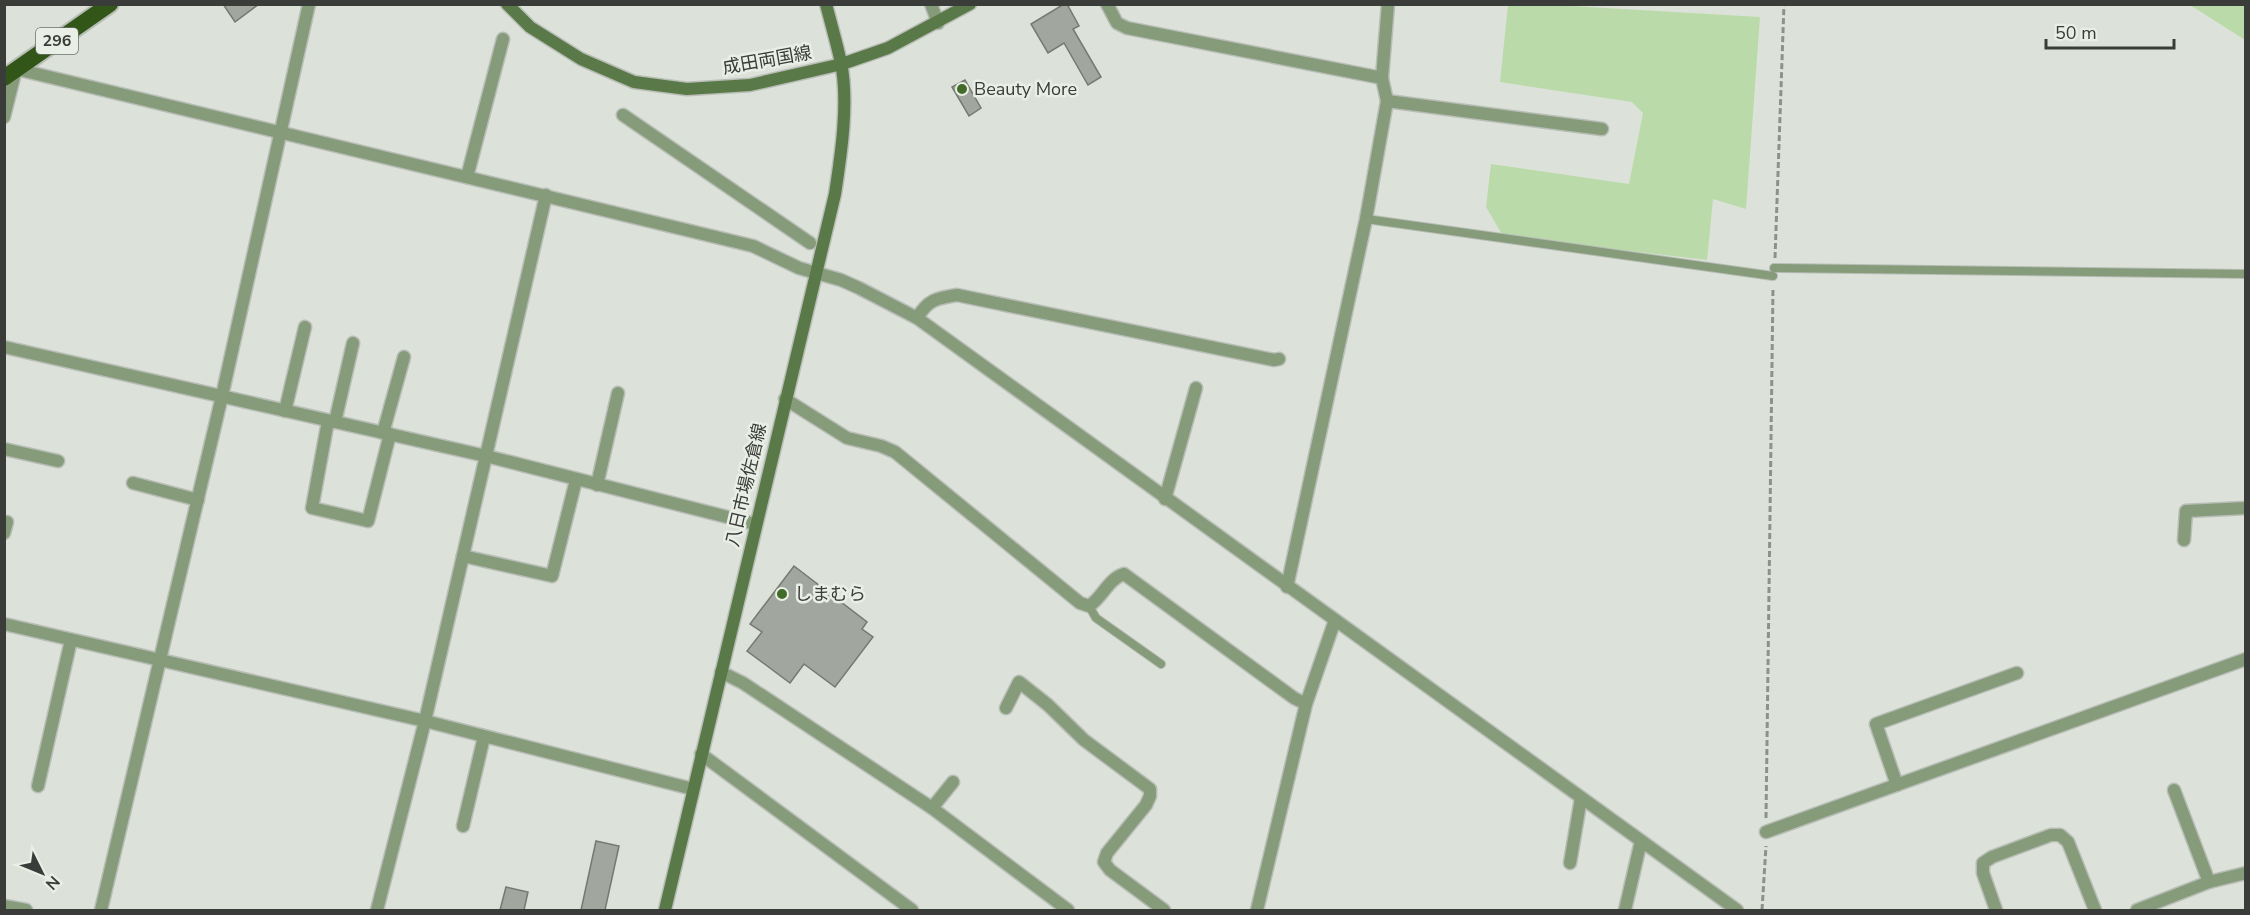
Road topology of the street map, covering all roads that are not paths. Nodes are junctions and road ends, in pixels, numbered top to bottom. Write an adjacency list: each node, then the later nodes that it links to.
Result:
1 (110, 4): 12 (highway, 296)
2 (309, 4): 18 (street)
3 (507, 4): 11 (main road, 成田両国線)
4 (826, 4): 11 (main road, 成田両国線)
5 (931, 4): 9 (street)
6 (970, 4): 9 (main road, 成田両国線)
7 (1107, 4): 13 (street)
8 (1388, 4): 13 (street)
9 (938, 23): 11 (main road, 成田両国線)
10 (503, 39): 19 (street)
11 (842, 64): 23 (main road, 八日市場佐倉線)
12 (10, 74): 16 (street); 18 (street)
13 (1382, 78): 14 (street)
14 (1387, 101): 17 (street); 21 (street)
15 (623, 115): 22 (street)
16 (4, 117)
17 (1602, 129)
18 (282, 132): 19 (street); 33 (street)
19 (467, 177): 20 (street)
20 (546, 195): 23 (street); 39 (street)
21 (1366, 219): 24 (lane); 50 (street)
22 (810, 243)
23 (815, 274): 25 (street); 34 (main road, 八日市場佐倉線)
24 (2246, 274)
25 (917, 318): 30 (street); 44 (street)
26 (305, 327): 35 (street)
27 (353, 343): 36 (street)
28 (4, 347): 33 (street)
29 (404, 357): 37 (street)
30 (1279, 359)
31 (1196, 388): 44 (street)
32 (618, 393): 43 (street)
33 (222, 396): 35 (street); 45 (street)
34 (785, 399): 47 (main road, 八日市場佐倉線); 51 (street)
35 (285, 411): 36 (street)
36 (331, 422): 37 (street); 37 (street)
37 (387, 434): 39 (street)
38 (4, 449): 40 (street)
39 (486, 456): 41 (street); 49 (street)
40 (58, 461)
41 (576, 480): 43 (street); 49 (street)
42 (133, 483): 45 (street)
43 (597, 485): 47 (street)
44 (1165, 499): 50 (street)
45 (198, 500): 56 (street)
46 (2246, 508): 48 (street)
47 (755, 524): 58 (main road, 八日市場佐倉線)
48 (2184, 540)
49 (463, 556): 62 (street)
50 (1287, 587): 52 (street)
51 (1089, 606): 57 (lane); 60 (street)
52 (1335, 620): 60 (street); 70 (street)
53 (4, 624): 54 (street)
54 (71, 640): 56 (street); 67 (street)
55 (2246, 659): 66 (street)
56 (160, 660): 62 (street); 80 (street)
57 (1161, 664)
58 (721, 672): 64 (main road, 八日市場佐倉線); 71 (street)
59 (2017, 673): 66 (street)
60 (1306, 704): 86 (street)
61 (1006, 708): 85 (street)
62 (425, 721): 63 (street); 81 (street)
63 (484, 736): 68 (street); 72 (street)
64 (701, 754): 68 (main road, 八日市場佐倉線); 83 (street)
65 (953, 782): 71 (street)
66 (1897, 785): 73 (street)
67 (38, 786)
68 (693, 789): 82 (main road, 八日市場佐倉線)
69 (2174, 790): 77 (street)
70 (1581, 798): 74 (street); 75 (street)
71 (932, 808): 84 (street)
72 (463, 826)
73 (1766, 832)
74 (1641, 841): 87 (street); 88 (street)
75 (1570, 863)
76 (2246, 873): 77 (street)
77 (2210, 882): 91 (street)
78 (4, 906): 79 (street)
79 (26, 910)
80 (101, 910)
81 (377, 910)
82 (665, 910)
83 (912, 910)
84 (1068, 910)
85 (1164, 910)
86 (1257, 910)
87 (1625, 910)
88 (1737, 910)
89 (1996, 910): 90 (street)
90 (2095, 910)
91 (2137, 910)

